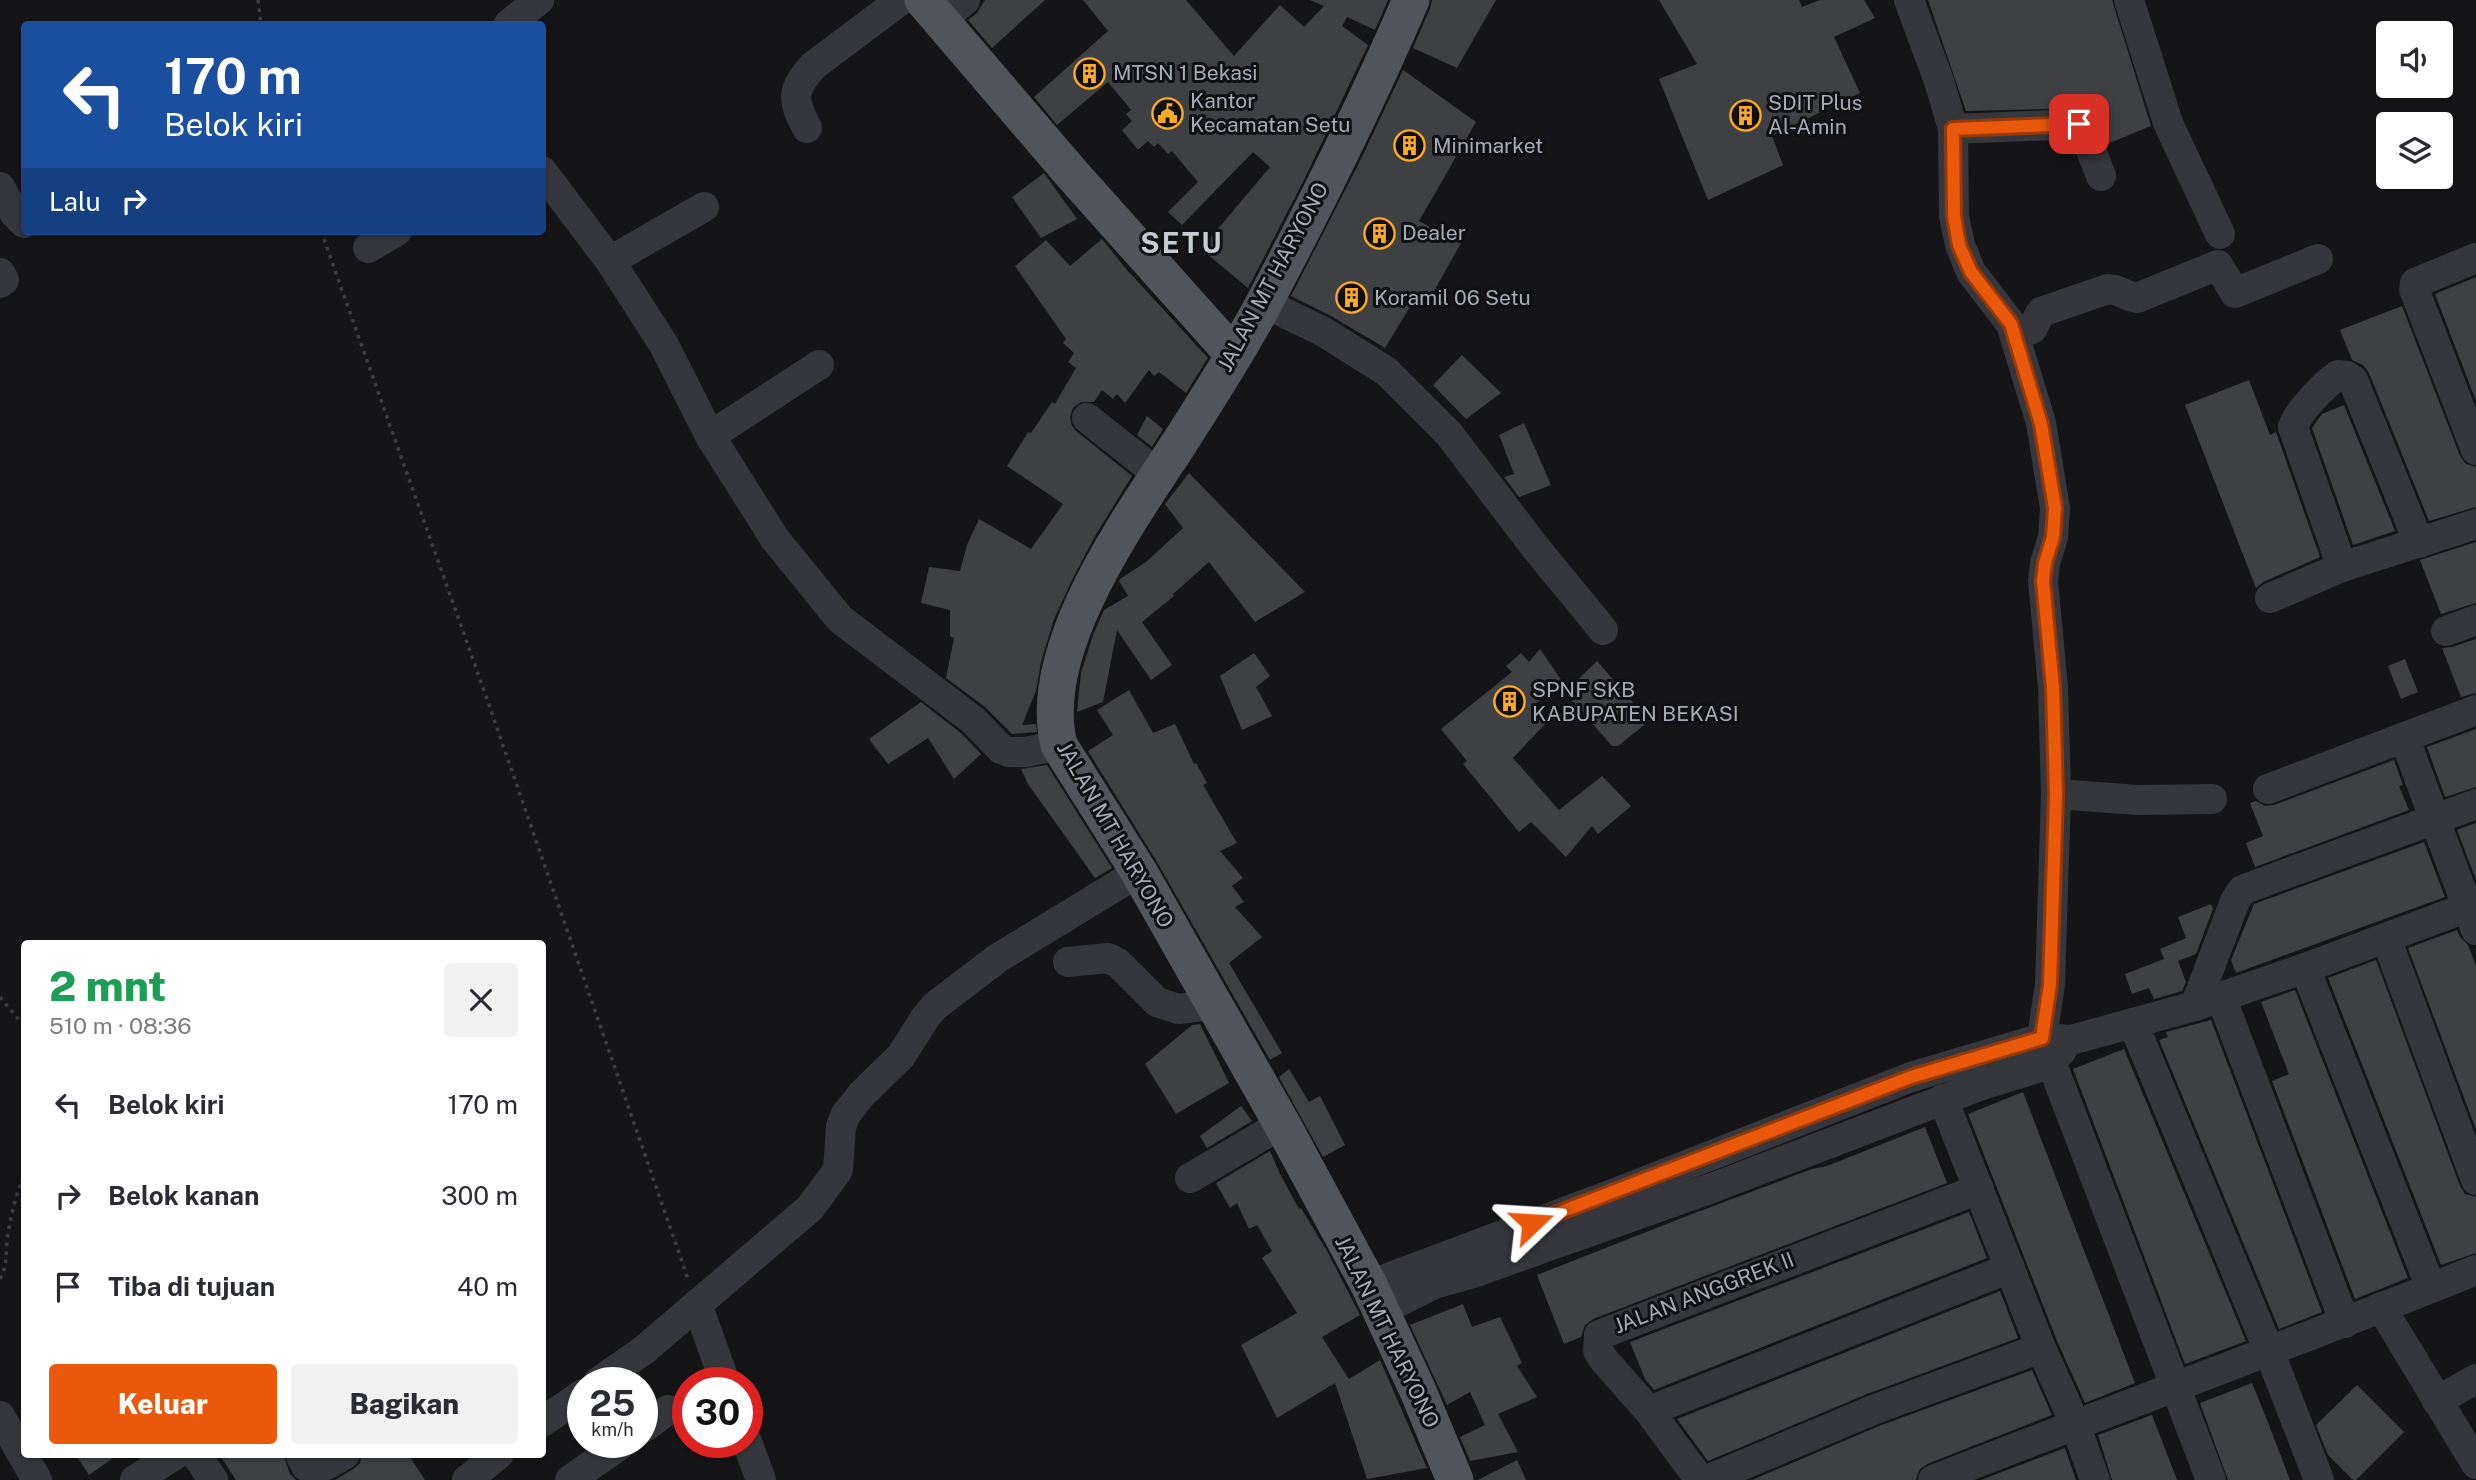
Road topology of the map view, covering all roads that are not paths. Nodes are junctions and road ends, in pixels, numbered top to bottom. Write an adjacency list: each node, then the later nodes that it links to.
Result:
1 (539, 0): 7 (street)
2 (901, 0): 8 (street)
3 (1410, 0): 21 (main road, JALAN MT HARYONO)
4 (1909, 0): 9 (street)
5 (2129, 0): 13 (street)
6 (943, 7): 23 (main road)
7 (513, 21)
8 (807, 128)
9 (1953, 129): 11 (street); 22 (street)
10 (546, 176): 18 (street)
11 (2101, 176)
12 (704, 207): 18 (street)
13 (2220, 234)
14 (390, 235): 15 (street)
15 (368, 248)
16 (2476, 258): 27 (street)
17 (2318, 259): 22 (street)
18 (610, 261): 26 (street)
19 (0, 273): 20 (street)
20 (0, 283)
21 (1264, 303): 23 (main road, JALAN MT HARYONO); 34 (street)
22 (2015, 336): 40 (street)
23 (1233, 354): 28 (main road, JALAN MT HARYONO)
24 (819, 365): 26 (street)
25 (1087, 418): 28 (street)
26 (710, 436): 38 (street)
27 (2476, 450)
28 (1158, 474): 38 (main road, JALAN MT HARYONO)
29 (2476, 524): 30 (street)
30 (2419, 543): 31 (street); 31 (street)
31 (2342, 567): 32 (street)
32 (2270, 598)
33 (2476, 620): 35 (street)
34 (1603, 630)
35 (2446, 631)
36 (2476, 710): 37 (street)
37 (2404, 737): 39 (street); 43 (street)
38 (1059, 745): 44 (main road, JALAN MT HARYONO)
39 (2268, 789)
40 (2056, 794): 41 (street); 52 (street)
41 (2213, 799)
42 (2476, 804): 43 (street)
43 (2435, 819): 45 (street); 49 (street)
44 (1139, 872): 50 (main road, JALAN MT HARYONO); 62 (street)
45 (2473, 914): 46 (street)
46 (2386, 938): 48 (street); 56 (street)
47 (1068, 962): 50 (street)
48 (2305, 968): 49 (street); 60 (street)
49 (2208, 1001): 51 (street); 64 (street)
50 (1212, 1005): 54 (main road, JALAN MT HARYONO)
51 (2133, 1023): 52 (street); 66 (street)
52 (2036, 1054): 53 (street); 61 (street); 70 (street)
53 (1943, 1100): 57 (street); 61 (street)
54 (1282, 1124): 55 (street); 61 (main road, JALAN MT HARYONO)
55 (1190, 1178)
56 (2476, 1180)
57 (1979, 1189): 58 (street); 74 (street, JALAN ANGGREK II)
58 (2010, 1268): 65 (street); 74 (street)
59 (2476, 1270): 60 (street)
60 (2431, 1288): 63 (street)
61 (1375, 1297): 93 (main road, JALAN MT HARYONO)
62 (697, 1304): 67 (street); 68 (street)
63 (2381, 1307): 64 (street); 71 (street)
64 (2345, 1323): 66 (street)
65 (2041, 1348): 78 (street); 95 (street)
66 (2269, 1351): 70 (street); 100 (street)
67 (620, 1367)
68 (720, 1367)
69 (2476, 1379): 71 (street)
70 (2164, 1390): 78 (street); 98 (street); 99 (street)
71 (2437, 1401): 87 (street)
72 (567, 1405): 77 (street)
73 (668, 1410): 76 (street)
74 (1649, 1411): 94 (street, JALAN ANGGREK II)
75 (0, 1416): 79 (street)
76 (658, 1417)
77 (546, 1419)
78 (2075, 1424): 96 (street); 97 (street)
79 (21, 1452)
80 (24, 1458): 88 (street)
81 (170, 1458): 89 (street)
82 (199, 1458): 90 (street)
83 (302, 1458): 84 (street)
84 (339, 1458)
85 (601, 1458): 91 (street)
86 (753, 1458): 92 (street)
87 (2476, 1464)
88 (37, 1480)
89 (135, 1480)
90 (213, 1480)
91 (570, 1480)
92 (761, 1480)
93 (1455, 1480)
94 (1700, 1480)
95 (1707, 1480)
96 (1933, 1480)
97 (2095, 1480)
98 (2190, 1480)
99 (2211, 1480)
100 (2319, 1480)

